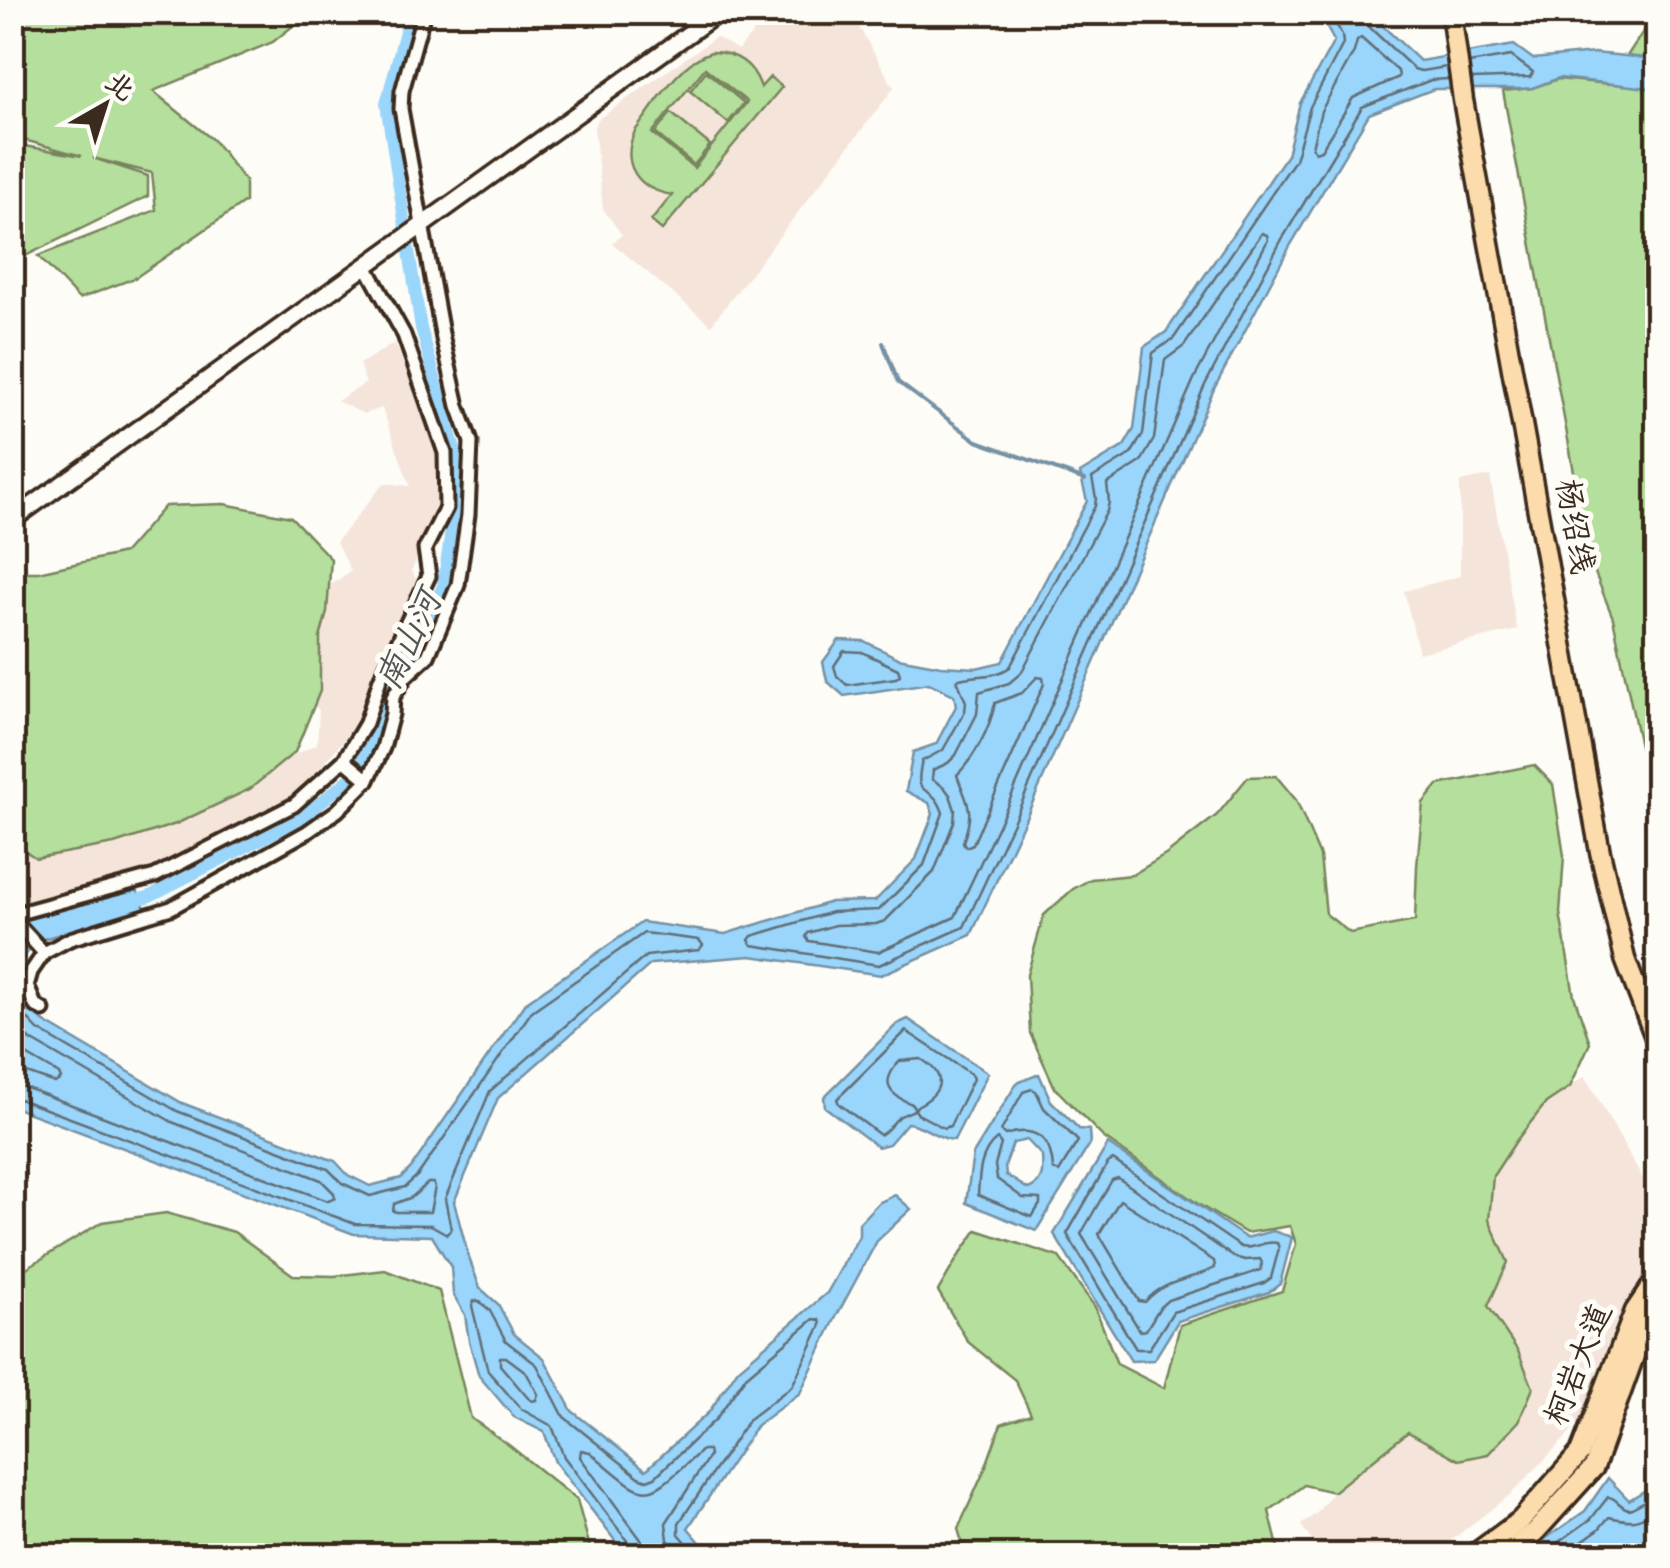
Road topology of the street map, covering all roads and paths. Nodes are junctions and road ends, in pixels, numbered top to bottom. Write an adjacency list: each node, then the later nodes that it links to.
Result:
1 (424, 12): 4 (street)
2 (719, 12): 4 (street)
3 (1451, 12): 14 (main road, 杨绍线)
4 (422, 224): 5 (street); 7 (street)
5 (366, 266): 6 (street); 8 (street)
6 (446, 508): 7 (street); 9 (street)
7 (468, 515): 10 (street)
8 (12, 520)
9 (344, 760): 10 (street); 11 (street)
10 (368, 780): 12 (street)
11 (12, 917): 12 (street)
12 (44, 953): 13 (street)
13 (43, 1010)
14 (1658, 1046)
15 (1658, 1278): 17 (main road, 柯岩大道)
16 (1658, 1306): 18 (main road, 柯岩大道)
17 (1472, 1556)
18 (1501, 1556)

